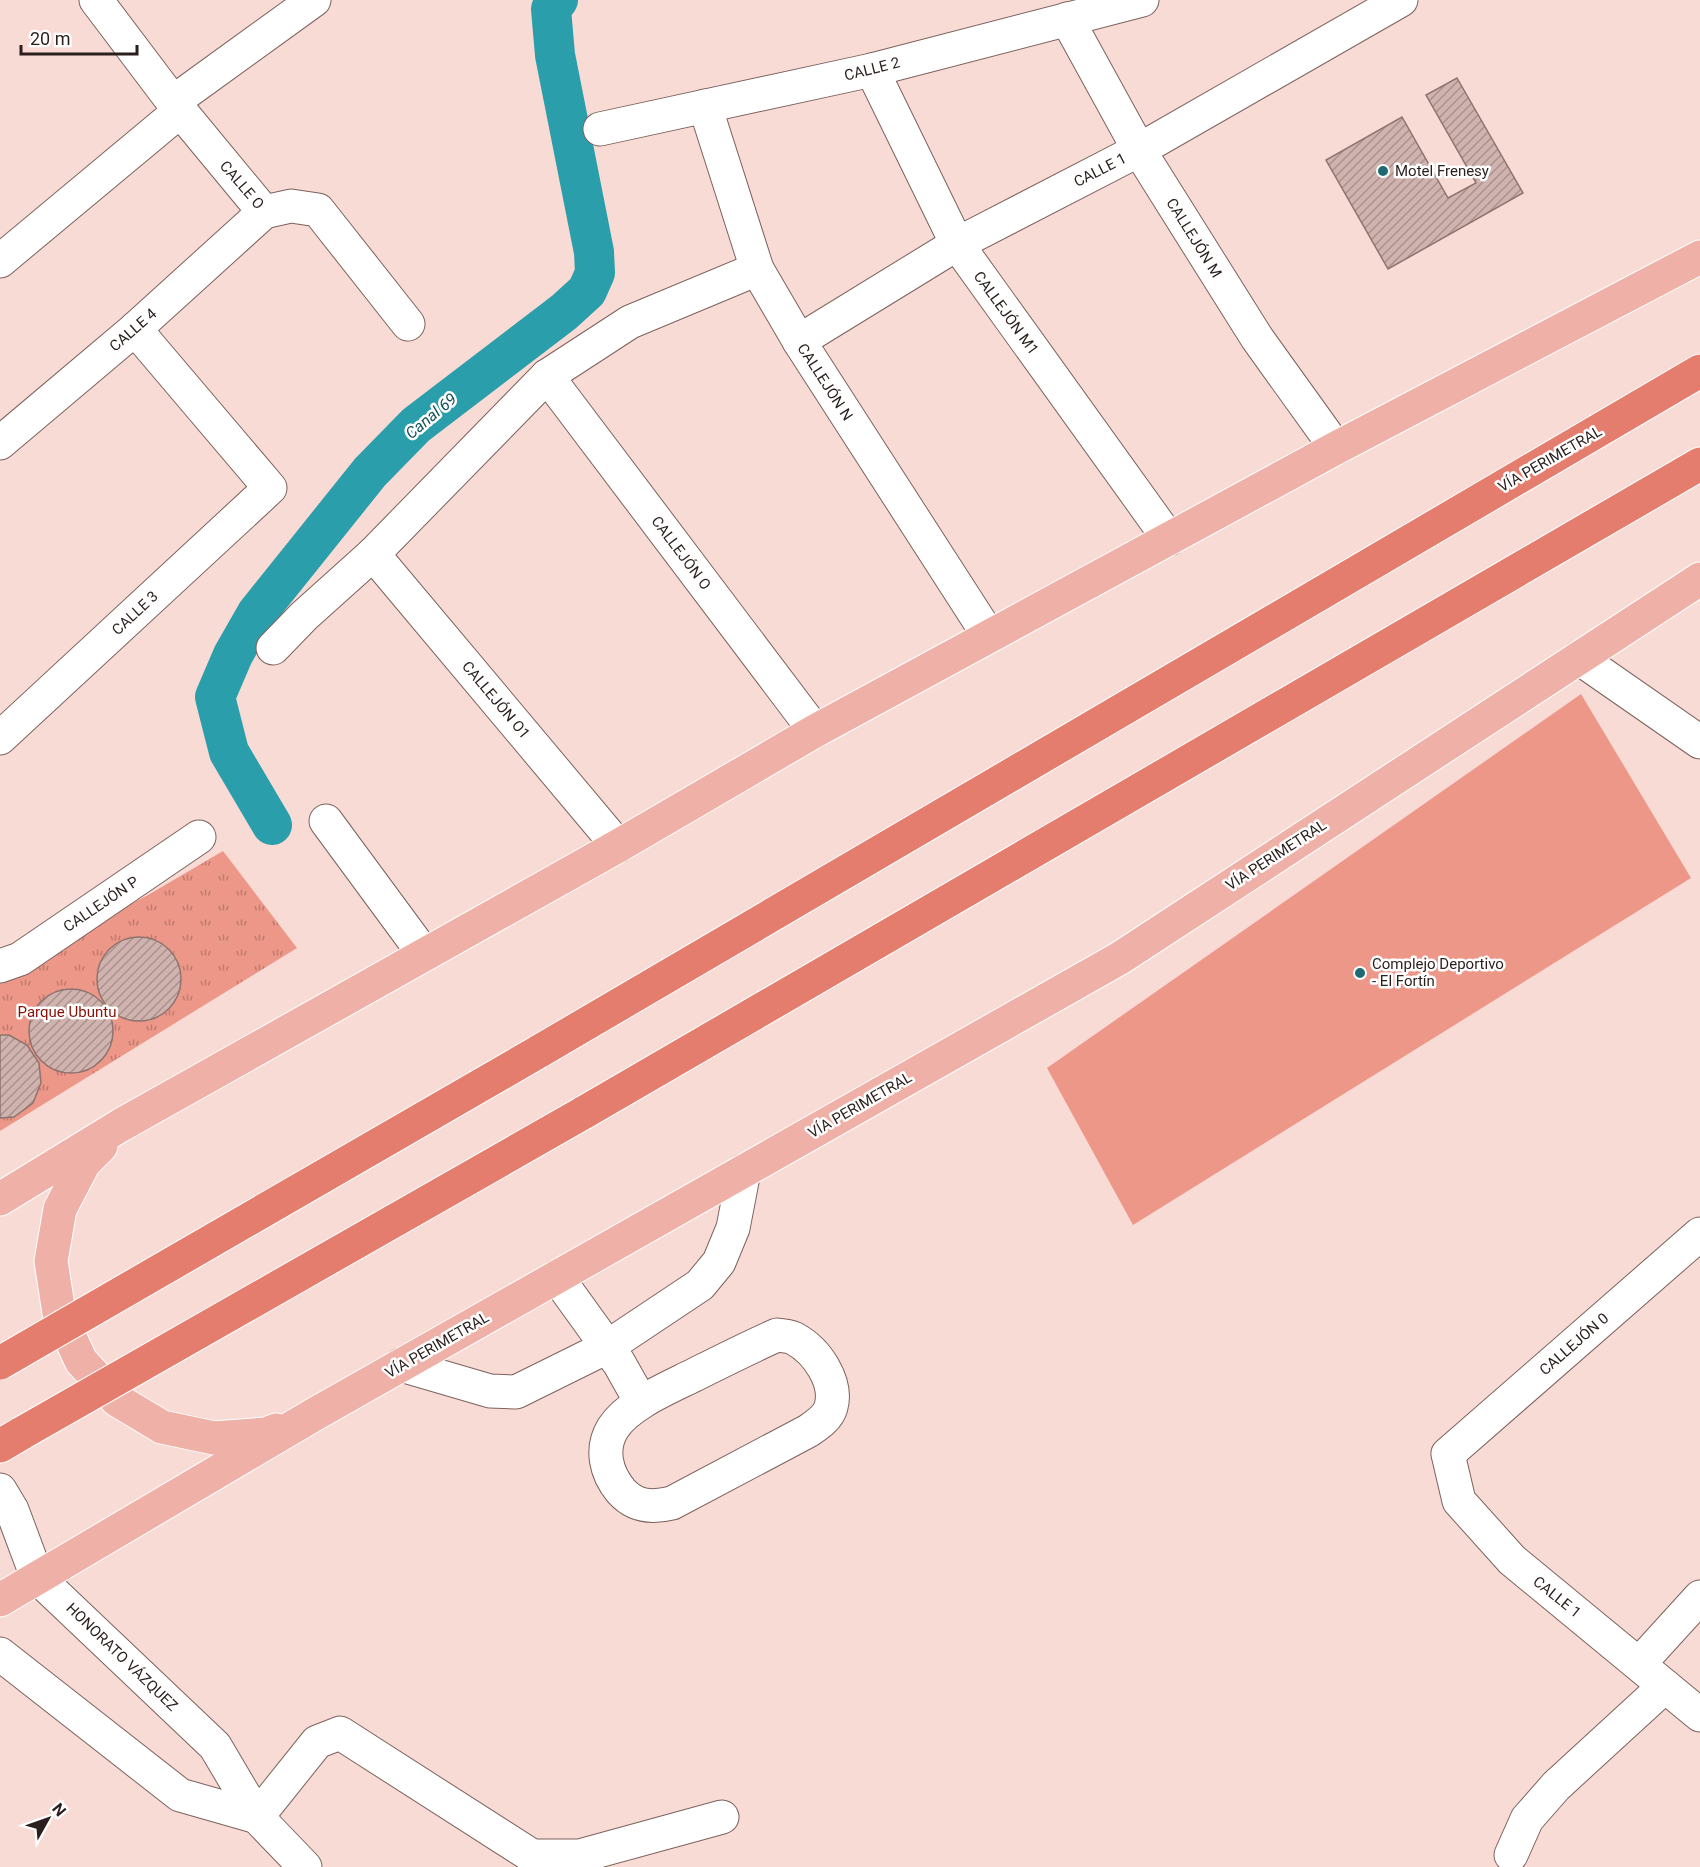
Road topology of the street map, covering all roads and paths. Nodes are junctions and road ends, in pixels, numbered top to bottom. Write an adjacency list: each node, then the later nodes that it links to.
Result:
1 (96, 0): 8 (street, CALLE O)
2 (314, 0): 8 (street)
3 (1142, 0): 5 (street, CALLE 2)
4 (1401, 0): 10 (street, CALLE 1)
5 (1067, 19): 6 (street, CALLE 2); 10 (street, CALLEJÓN M)
6 (872, 69): 7 (street, CALLE 2); 13 (street, CALLEJÓN M1)
7 (705, 106): 9 (street, CALLE 2); 16 (street, CALLEJÓN N)
8 (176, 107): 11 (street, CALLE O); 14 (street)
9 (600, 129)
10 (1139, 150): 13 (street, CALLE 1); 23 (street, CALLEJÓN M)
11 (264, 212): 17 (street, CALLE O); 18 (street, CALLE 4)
12 (1700, 239): 15 (main road)
13 (957, 244): 19 (street, CALLE 1); 25 (street, CALLEJÓN M1)
14 (0, 261)
15 (1686, 264): 23 (main road)
16 (757, 269): 19 (street, CALLEJÓN N); 21 (street)
17 (408, 324)
18 (135, 329): 22 (street, CALLE 4); 32 (street, CALLE 3)
19 (799, 341): 28 (street, CALLEJÓN N)
20 (1700, 371): 46 (highway, VÍA PERIMETRAL, bridge)
21 (547, 376): 26 (street); 31 (street, CALLEJÓN O)
22 (0, 444)
23 (1336, 448): 25 (main road)
24 (1700, 464): 50 (highway, bridge)
25 (1169, 539): 28 (main road)
26 (373, 554): 29 (street); 36 (street, CALLEJÓN O1)
27 (1700, 579): 30 (main road, VÍA PERIMETRAL)
28 (989, 636): 31 (main road)
29 (273, 648)
30 (1579, 658): 33 (street); 40 (main road, VÍA PERIMETRAL)
31 (815, 731): 36 (main road)
32 (0, 738)
33 (1700, 742)
34 (326, 821): 37 (street)
35 (200, 837): 38 (street, CALLEJÓN P)
36 (618, 846): 37 (main road)
37 (424, 954): 39 (main road)
38 (0, 966)
39 (121, 1125): 41 (main road); 42 (main road); 49 (main road)
40 (744, 1171): 44 (main road, VÍA PERIMETRAL); 45 (street)
41 (0, 1178)
42 (0, 1199)
43 (1700, 1234): 51 (street, CALLEJÓN 0)
44 (557, 1276): 45 (street); 47 (main road, VÍA PERIMETRAL)
45 (607, 1347): 47 (street); 48 (street)
46 (0, 1363)
47 (402, 1365): 49 (main road, VÍA PERIMETRAL)
48 (641, 1402): 48 (street)
49 (315, 1414): 53 (main road, VÍA PERIMETRAL)
50 (0, 1446)
51 (1448, 1454): 57 (street, CALLE 1)
52 (0, 1490): 53 (street, HONORATO VÁZQUEZ)
53 (37, 1577): 55 (main road, VÍA PERIMETRAL); 60 (street, HONORATO VÁZQUEZ)
54 (1700, 1597): 57 (street)
55 (0, 1600)
56 (0, 1654): 60 (street)
57 (1639, 1664): 58 (street, CALLE 1)
58 (1665, 1686): 59 (street, CALLE 1); 62 (street)
59 (1700, 1714)
60 (257, 1817): 61 (street); 63 (street, HONORATO VÁZQUEZ)
61 (722, 1817)
62 (1511, 1855)
63 (305, 1867)

